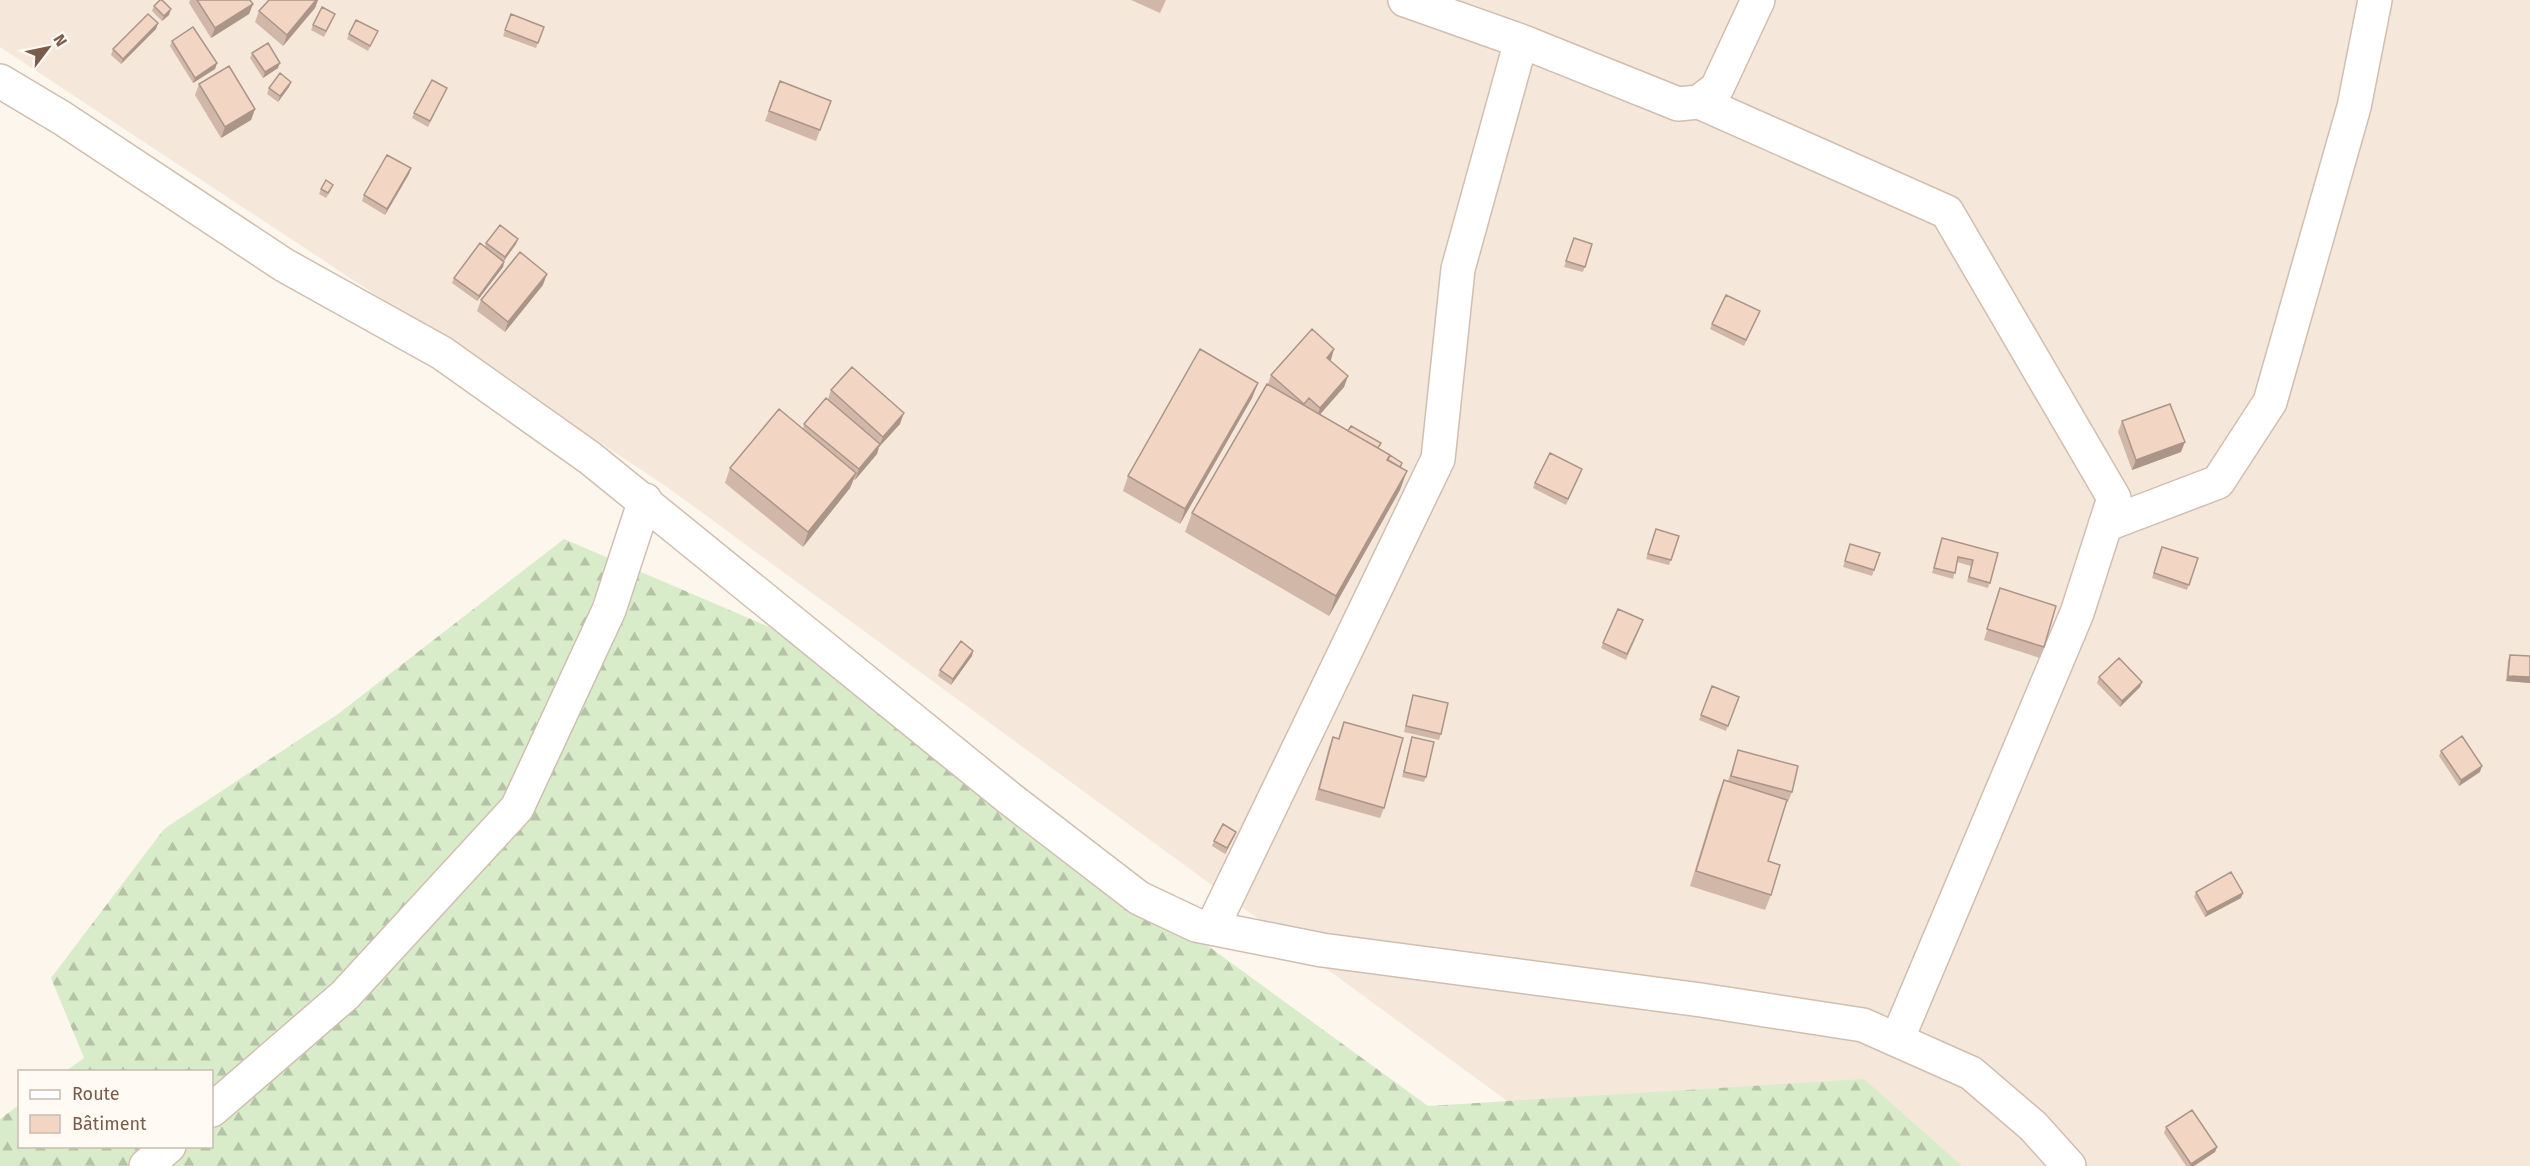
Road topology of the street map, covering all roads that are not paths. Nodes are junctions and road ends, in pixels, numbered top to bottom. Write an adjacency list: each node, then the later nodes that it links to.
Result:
1 (1405, 0): 4 (street)
2 (1758, 0): 6 (street)
3 (2375, 0): 8 (street)
4 (1521, 41): 6 (street); 9 (street)
5 (0, 81): 7 (street)
6 (1699, 102): 8 (street)
7 (645, 500): 9 (street); 11 (street)
8 (2105, 525): 10 (street)
9 (1212, 928): 10 (street)
10 (1898, 1040): 14 (street)
11 (213, 1109)
12 (167, 1148): 13 (street)
13 (146, 1166)
14 (2069, 1166)

